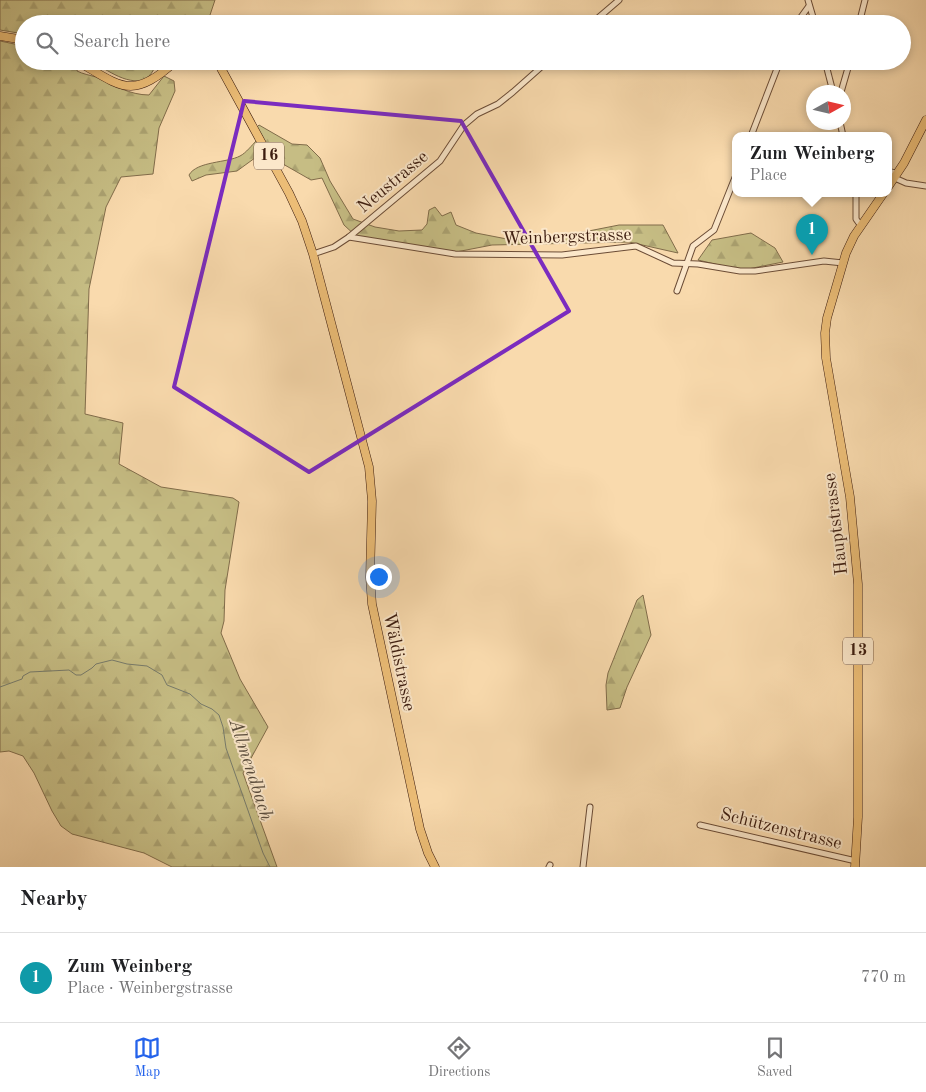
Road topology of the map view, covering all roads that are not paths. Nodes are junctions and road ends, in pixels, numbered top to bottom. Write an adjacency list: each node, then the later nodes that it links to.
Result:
1 (619, 0): 5 (street)
2 (808, 0): 4 (street)
3 (864, 0): 8 (street)
4 (809, 6): 6 (street); 7 (street)
5 (602, 15)
6 (802, 15)
7 (812, 15)
8 (861, 15)
9 (0, 36): 10 (main road)
10 (15, 38)
11 (92, 70): 12 (main road)
12 (165, 70)
13 (222, 70): 31 (main road, 16)
14 (538, 70): 30 (street, Neustrasse)
15 (777, 70): 21 (street)
16 (827, 70): 18 (street)
17 (847, 70): 19 (street)
18 (831, 85)
19 (843, 85)
20 (926, 120): 23 (main road)
21 (753, 132)
22 (892, 171): 23 (street)
23 (896, 176): 24 (main road); 26 (street)
24 (892, 182)
25 (732, 185): 32 (street)
26 (926, 186)
27 (854, 197): 29 (street)
28 (881, 197): 29 (main road, Hauptstrasse / 13)
29 (861, 226): 33 (main road, Hauptstrasse / 13)
30 (351, 236): 31 (street, Neustrasse); 32 (street, Weinbergstrasse)
31 (313, 254): 38 (main road, Wäldistrasse / 16)
32 (687, 264): 33 (street, Weinbergstrasse); 34 (street)
33 (843, 264): 37 (main road, Hauptstrasse / 13)
34 (677, 291)
35 (590, 807): 39 (street)
36 (700, 824): 37 (street, Schützenstrasse)
37 (855, 864)
38 (435, 867)
39 (583, 867)

